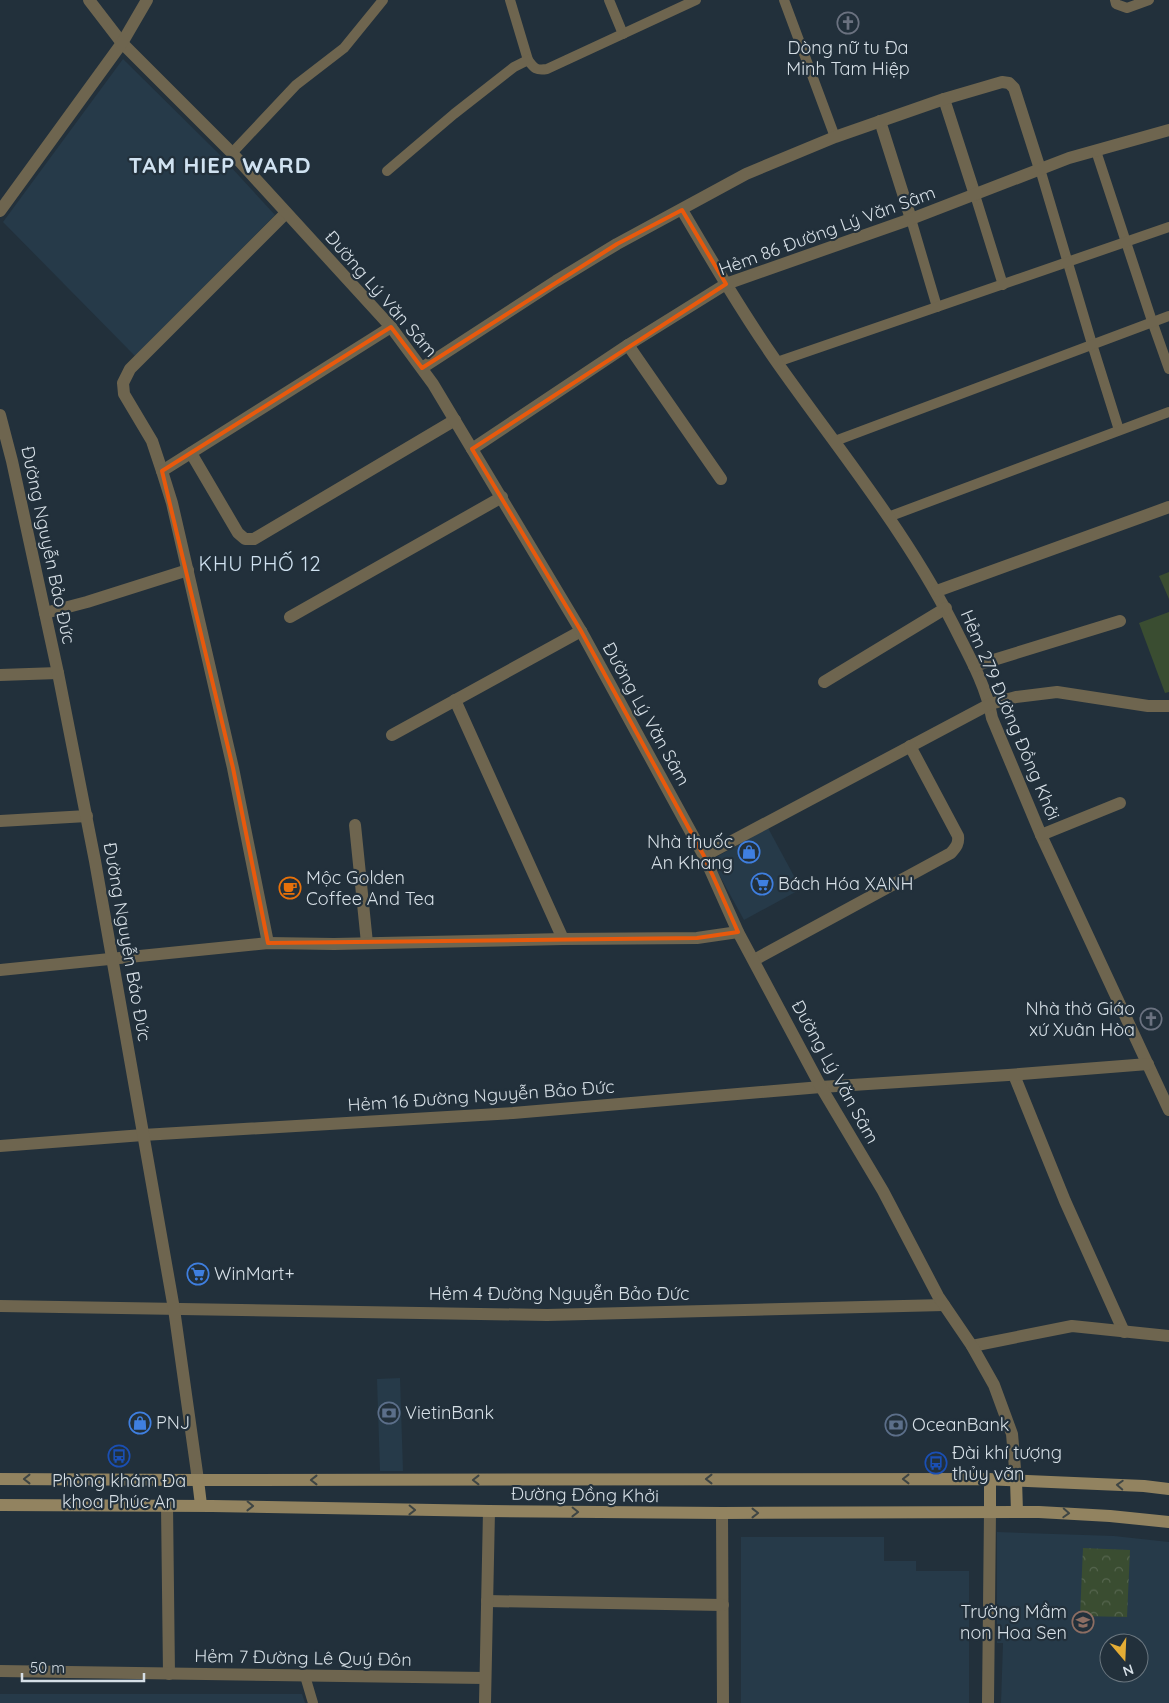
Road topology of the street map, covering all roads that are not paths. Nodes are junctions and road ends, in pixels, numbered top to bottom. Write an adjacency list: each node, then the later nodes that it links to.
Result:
1 (89, 0): 11 (street, Đường Lý Văn Sâm)
2 (147, 0): 11 (street)
3 (383, 0): 18 (lane)
4 (510, 0): 12 (lane)
5 (609, 0): 10 (lane)
6 (696, 0): 10 (lane)
7 (784, 0): 16 (lane)
8 (1115, 0): 9 (lane)
9 (1149, 0)
10 (623, 34): 12 (lane)
11 (122, 43): 18 (street, Đường Lý Văn Sâm); 23 (street)
12 (528, 60): 20 (lane)
13 (944, 99): 14 (street); 19 (street); 21 (street)
14 (880, 121): 16 (street); 25 (street)
15 (1169, 130): 17 (street, Hẻm 86 Đường Lý Văn Sâm)
16 (835, 137): 22 (street)
17 (1096, 151): 19 (street, Hẻm 86 Đường Lý Văn Sâm); 27 (lane)
18 (232, 153): 24 (street, Đường Lý Văn Sâm)
19 (1040, 169): 21 (street, Hẻm 86 Đường Lý Văn Sâm); 28 (lane)
20 (386, 171)
21 (975, 195): 25 (street, Hẻm 86 Đường Lý Văn Sâm); 30 (lane)
22 (682, 210): 29 (street, Hẻm 279 Đường Đồng Khởi); 38 (street)
23 (0, 211)
24 (286, 213): 34 (street, Đường Lý Văn Sâm); 47 (street)
25 (911, 219): 29 (street, Hẻm 86 Đường Lý Văn Sâm); 31 (lane)
26 (1169, 228): 27 (lane)
27 (1126, 242): 28 (lane); 33 (lane)
28 (1068, 262): 30 (lane); 35 (lane)
29 (726, 284): 36 (street, Hẻm 86 Đường Lý Văn Sâm); 37 (street, Hẻm 279 Đường Đồng Khởi)
30 (1002, 285): 31 (lane)
31 (937, 307): 37 (lane)
32 (1169, 316): 33 (lane)
33 (1152, 321): 35 (lane); 39 (lane)
34 (391, 327): 38 (street, Đường Lý Văn Sâm); 46 (street)
35 (1092, 344): 43 (lane); 44 (lane)
36 (628, 345): 45 (street, Hẻm 86 Đường Lý Văn Sâm); 48 (street)
37 (777, 362): 44 (street, Hẻm 279 Đường Đồng Khởi)
38 (422, 368): 42 (street, Đường Lý Văn Sâm)
39 (1169, 369)
40 (1169, 412): 43 (lane)
41 (0, 415): 55 (street, Đường Nguyễn Bảo Đức)
42 (455, 420): 45 (street, Đường Lý Văn Sâm); 46 (street)
43 (1119, 430): 51 (lane)
44 (835, 441): 51 (street, Hẻm 279 Đường Đồng Khởi)
45 (472, 449): 49 (street, Đường Lý Văn Sâm)
46 (191, 453): 47 (street)
47 (162, 471): 52 (street)
48 (721, 479)
49 (502, 498): 56 (street); 58 (street, Đường Lý Văn Sâm)
50 (1169, 507): 53 (street)
51 (888, 517): 53 (street, Hẻm 279 Đường Đồng Khởi)
52 (188, 570): 55 (street); 76 (street)
53 (937, 591): 54 (street, Hẻm 279 Đường Đồng Khởi)
54 (946, 608): 59 (street, Hẻm 279 Đường Đồng Khởi); 62 (street)
55 (45, 614): 60 (street, Đường Nguyễn Bảo Đức)
56 (290, 617)
57 (1120, 621): 59 (street)
58 (581, 631): 63 (street); 73 (street, Đường Lý Văn Sâm)
59 (974, 666): 64 (street, Hẻm 279 Đường Đồng Khởi)
60 (58, 673): 61 (street); 69 (street, Đường Nguyễn Bảo Đức)
61 (0, 675)
62 (824, 682)
63 (455, 700): 66 (street); 75 (street)
64 (990, 704): 65 (street); 67 (street); 72 (street, Hẻm 279 Đường Đồng Khởi)
65 (1169, 706)
66 (392, 735)
67 (910, 746): 73 (street); 79 (street)
68 (1120, 803): 72 (street)
69 (87, 816): 70 (street); 78 (street, Đường Nguyễn Bảo Đức)
70 (0, 821)
71 (355, 825): 77 (street)
72 (1041, 834): 81 (street, Hẻm 279 Đường Đồng Khởi)
73 (704, 856): 74 (street, Đường Lý Văn Sâm)
74 (738, 932): 75 (street); 79 (street, Đường Lý Văn Sâm)
75 (563, 939): 77 (street)
76 (268, 943): 77 (street); 78 (street)
77 (367, 943)
78 (112, 958): 80 (street); 85 (street, Đường Nguyễn Bảo Đức)
79 (754, 960): 83 (street, Đường Lý Văn Sâm)
80 (0, 970)
81 (1148, 1064): 82 (street, Hẻm 16 Đường Nguyễn Bảo Đức); 84 (street, Hẻm 279 Đường Đồng Khởi)
82 (1014, 1075): 83 (street, Hẻm 16 Đường Nguyễn Bảo Đức); 90 (street)
83 (821, 1088): 85 (street, Hẻm 16 Đường Nguyễn Bảo Đức); 87 (street, Đường Lý Văn Sâm)
84 (1169, 1110)
85 (143, 1135): 86 (street, Hẻm 16 Đường Nguyễn Bảo Đức); 89 (street, Đường Nguyễn Bảo Đức)
86 (0, 1146)
87 (944, 1305): 89 (street, Hẻm 4 Đường Nguyễn Bảo Đức); 92 (street, Đường Lý Văn Sâm)
88 (0, 1306): 89 (street, Hẻm 4 Đường Nguyễn Bảo Đức)
89 (174, 1309): 95 (street, Đường Nguyễn Bảo Đức)
90 (1124, 1332): 91 (street); 92 (street)
91 (1169, 1336)
92 (972, 1346): 96 (street, Đường Lý Văn Sâm)
93 (0, 1479): 95 (main road, Đường Đồng Khởi, one-way to 93)
94 (990, 1479): 95 (main road, Đường Đồng Khởi, one-way to 95); 96 (main road, Đường Đồng Khởi); 102 (main road)
95 (198, 1480): 100 (main road)
96 (1016, 1480): 97 (main road, Đường Đồng Khởi, one-way to 96); 103 (main road)
97 (1169, 1488)
98 (0, 1505): 99 (main road, Đường Đồng Khởi)
99 (167, 1505): 100 (main road, Đường Đồng Khởi); 109 (street)
100 (201, 1506): 101 (main road, Đường Đồng Khởi, one-way to 101)
101 (489, 1511): 104 (main road, Đường Đồng Khởi, one-way to 104); 106 (street)
102 (990, 1511): 103 (main road, Đường Đồng Khởi); 104 (main road, Đường Đồng Khởi, one-way to 102); 115 (street)
103 (1017, 1512): 105 (main road, Đường Đồng Khởi, one-way to 105)
104 (722, 1513): 107 (street)
105 (1169, 1522)
106 (487, 1602): 107 (street); 111 (street)
107 (723, 1605): 114 (street)
108 (0, 1671): 109 (street, Hẻm 7 Đường Lê Quý Đôn)
109 (169, 1674): 110 (street, Hẻm 7 Đường Lê Quý Đôn)
110 (305, 1676): 111 (street, Hẻm 7 Đường Lê Quý Đôn); 112 (lane)
111 (485, 1678): 113 (street)
112 (314, 1703)
113 (485, 1703)
114 (723, 1703)
115 (988, 1703)

